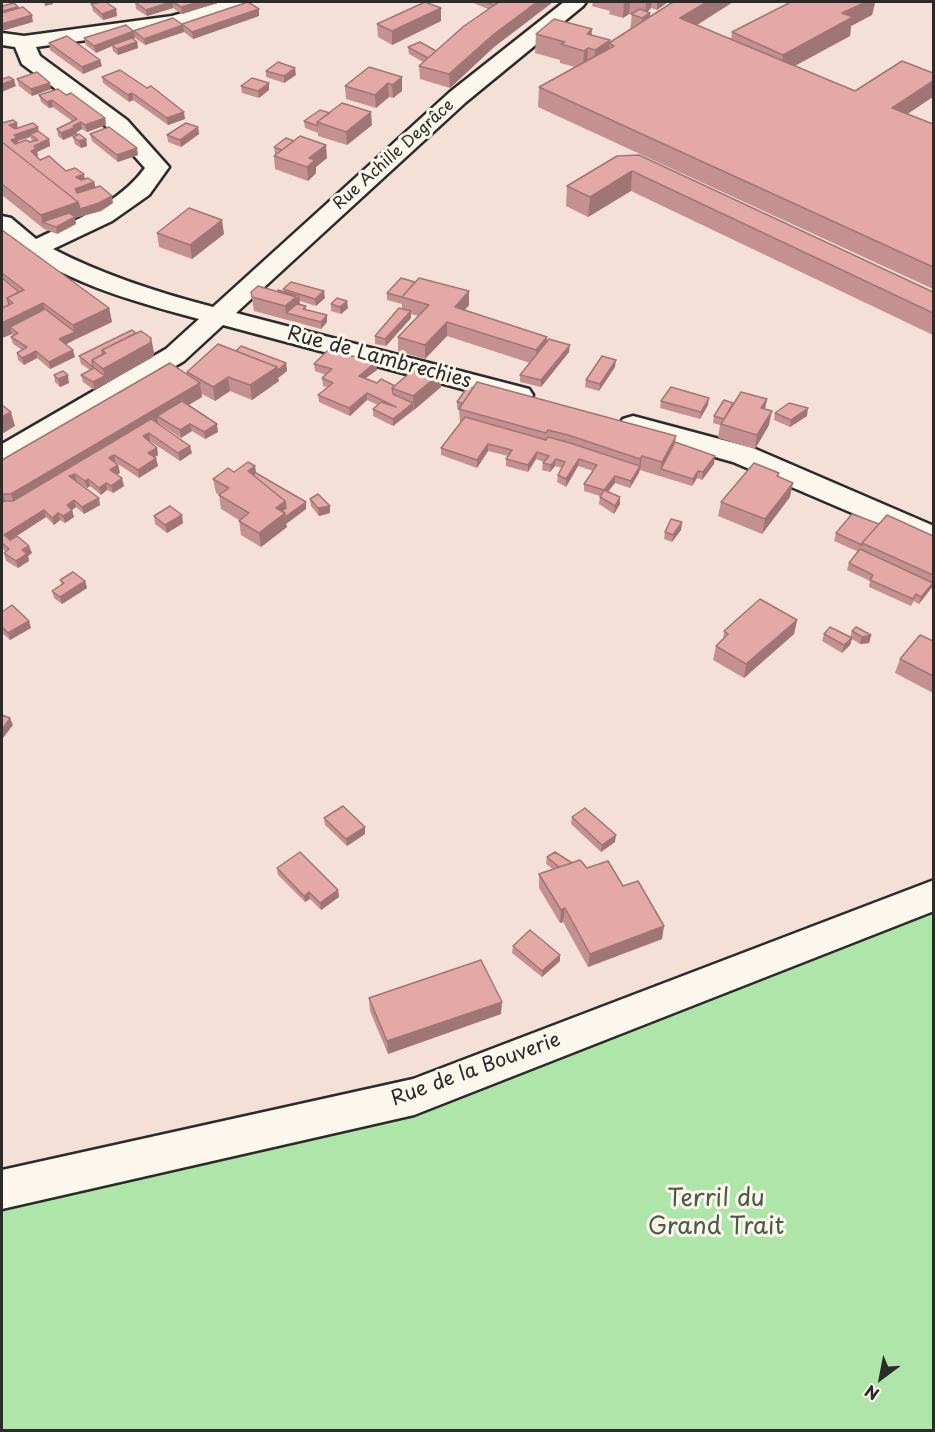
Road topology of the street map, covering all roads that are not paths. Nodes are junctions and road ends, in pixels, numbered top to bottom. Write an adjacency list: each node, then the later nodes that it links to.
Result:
1 (576, 2): 6 (street, Rue Achille Degrâce)
2 (234, 4): 3 (street)
3 (13, 41): 5 (street)
4 (2, 223): 5 (street, Rue de Lambrechies)
5 (34, 249): 6 (street, Rue de Lambrechies)
6 (217, 315): 7 (street, Rue de Lambrechies); 9 (street, Rue Achille Degrâce)
7 (549, 403)
8 (606, 418): 10 (street)
9 (2, 456)
10 (933, 538)
11 (933, 894): 12 (street, Rue de la Bouverie)
12 (2, 1190)

